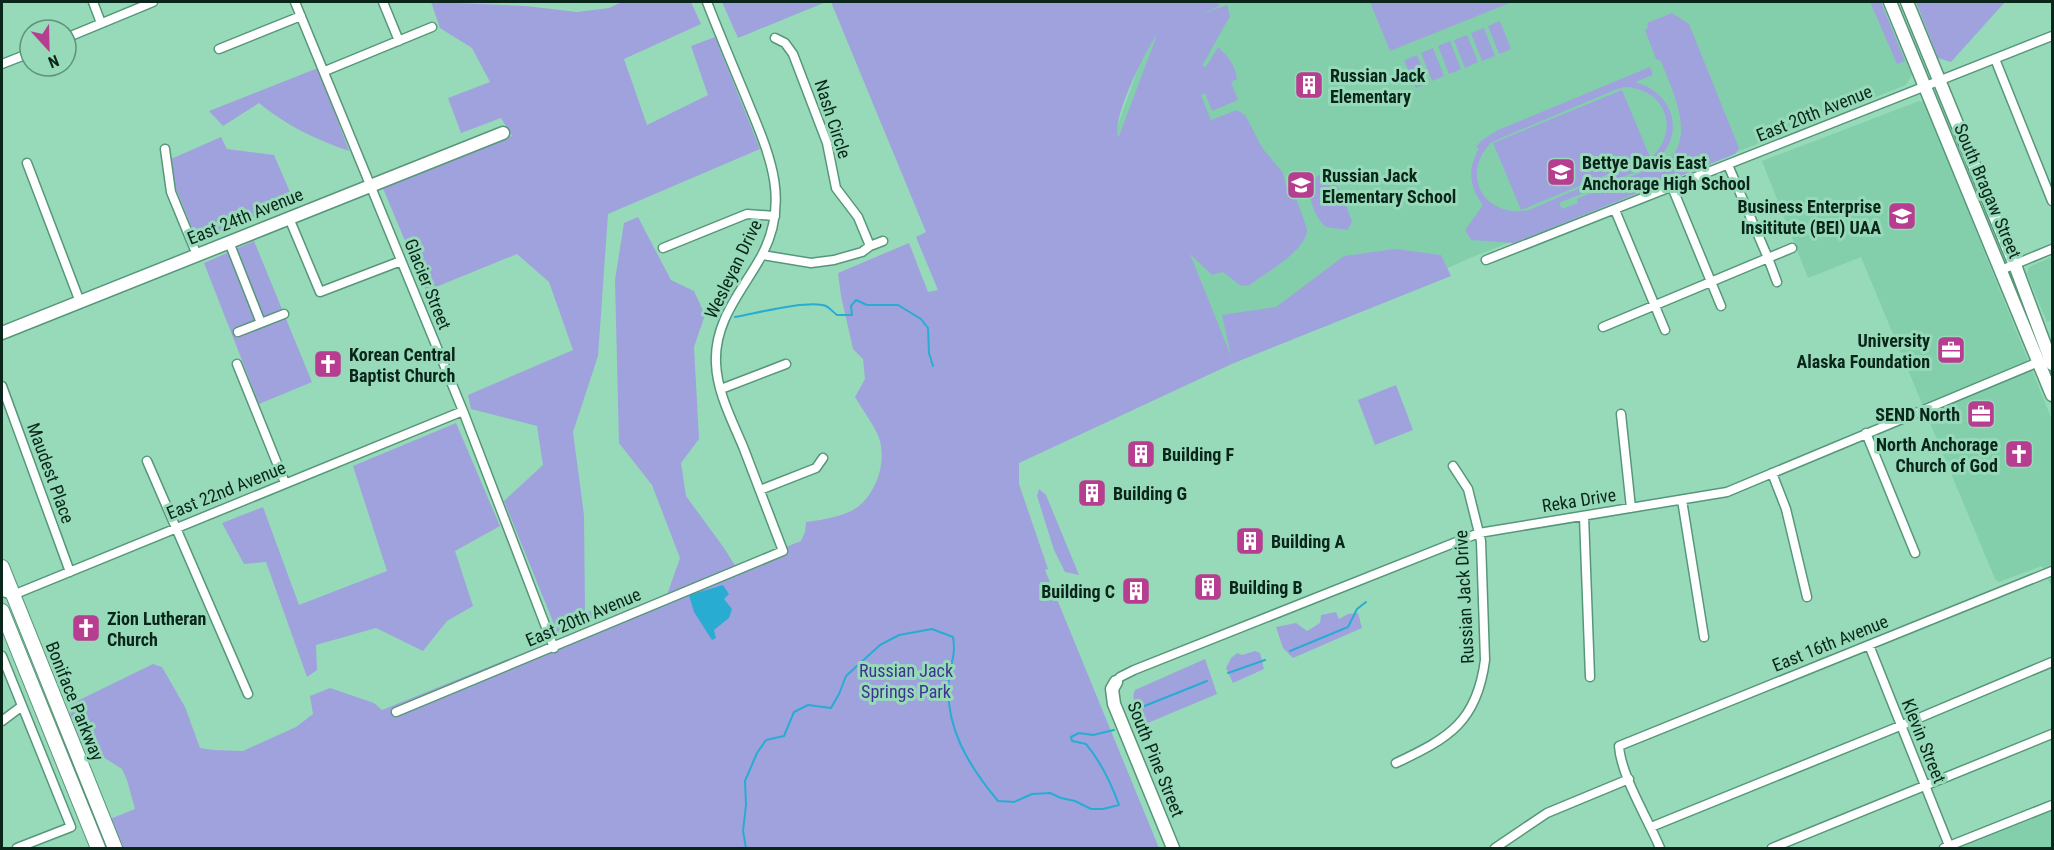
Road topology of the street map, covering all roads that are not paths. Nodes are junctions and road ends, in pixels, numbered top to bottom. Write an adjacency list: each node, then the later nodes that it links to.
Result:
1 (93, 2): 9 (street)
2 (153, 2): 9 (street)
3 (295, 2): 8 (street, Glacier Street)
4 (383, 2): 14 (street)
5 (707, 2): 30 (street, Wesleyan Drive)
6 (1890, 2): 21 (main road, South Bragaw Street)
7 (1907, 2): 20 (main road, South Bragaw Street)
8 (302, 16): 15 (street); 19 (street, Glacier Street)
9 (101, 23): 11 (street)
10 (432, 27): 14 (street)
11 (78, 33)
12 (2052, 36): 17 (street, East 20th Avenue)
13 (775, 38): 34 (street, Nash Circle)
14 (399, 41): 19 (street)
15 (219, 49)
16 (18, 57): 18 (street)
17 (1995, 59): 20 (street, East 20th Avenue); 28 (street)
18 (2, 64)
19 (325, 71): 26 (street, Glacier Street)
20 (1939, 81): 21 (street, East 20th Avenue); 43 (main road, South Bragaw Street)
21 (1925, 87): 25 (street, East 20th Avenue); 44 (main road, South Bragaw Street)
22 (503, 133): 26 (main road, East 24th Avenue)
23 (165, 149): 38 (street)
24 (27, 163): 47 (street)
25 (1728, 165): 27 (street, East 20th Avenue); 40 (street)
26 (370, 186): 31 (main road, East 24th Avenue); 42 (street, Glacier Street)
27 (1672, 188): 29 (street, East 20th Avenue); 45 (street)
28 (2052, 201)
29 (1615, 210): 41 (street, East 20th Avenue); 48 (street)
30 (775, 216): 35 (street); 39 (street, Wesleyan Drive)
31 (289, 218): 33 (main road, East 24th Avenue); 42 (street)
32 (883, 241): 34 (street)
33 (229, 242): 38 (main road, East 24th Avenue); 51 (street)
34 (870, 246): 39 (street)
35 (663, 248)
36 (1792, 248): 40 (street)
37 (2052, 249): 43 (street)
38 (197, 255): 47 (main road, East 24th Avenue)
39 (762, 255): 60 (street, Wesleyan Drive)
40 (1768, 258): 45 (street); 46 (street)
41 (1486, 260)
42 (401, 261): 62 (street, Glacier Street)
43 (2014, 265): 44 (street); 56 (main road, South Bragaw Street)
44 (2001, 270): 56 (main road, South Bragaw Street)
45 (1712, 282): 48 (street); 49 (street)
46 (1777, 282)
47 (80, 302): 55 (main road, East 24th Avenue)
48 (1655, 305): 52 (street); 53 (street)
49 (1721, 306)
50 (284, 314): 51 (street)
51 (261, 323): 54 (street)
52 (1603, 327)
53 (1665, 330)
54 (238, 332)
55 (2, 333)
56 (2047, 361): 61 (main road, South Bragaw Street); 64 (street, Reka Drive)
57 (237, 364): 69 (street)
58 (786, 364): 60 (street)
59 (2, 386): 80 (street, Maudest Place)
60 (721, 389): 70 (street, Wesleyan Drive)
61 (2052, 394)
62 (463, 411): 69 (street, East 22nd Avenue); 86 (street, Glacier Street)
63 (1621, 414): 72 (street)
64 (1866, 433): 68 (street, Reka Drive); 77 (street)
65 (823, 458): 70 (street)
66 (147, 461): 74 (street)
67 (1453, 466): 75 (street, Russian Jack Drive)
68 (1772, 473): 71 (street, Reka Drive); 82 (street)
69 (285, 483): 74 (street, East 22nd Avenue)
70 (760, 490): 76 (street, Wesleyan Drive)
71 (1682, 500): 72 (street, Reka Drive); 84 (street)
72 (1632, 508): 73 (street, Reka Drive)
73 (1584, 516): 75 (street, Reka Drive); 89 (street)
74 (175, 528): 80 (street, East 22nd Avenue); 91 (street)
75 (1479, 533): 90 (street, Reka Drive); 97 (street, Russian Jack Drive)
76 (783, 551): 86 (street, East 20th Avenue)
77 (1915, 553)
78 (2, 567): 81 (main road, Boniface Parkway)
79 (2052, 571): 85 (street, East 16th Avenue)
80 (70, 572): 81 (street, East 22nd Avenue)
81 (7, 593): 105 (main road, Boniface Parkway)
82 (1807, 597)
83 (2, 610): 104 (main road, Boniface Parkway)
84 (1704, 637)
85 (1869, 645): 95 (street, Klevin Street); 98 (street, East 16th Avenue)
86 (554, 648): 93 (street, East 20th Avenue)
87 (2, 656): 92 (street)
88 (2052, 662): 95 (street)
89 (1590, 677)
90 (1116, 681): 106 (main road, South Pine Street)
91 (248, 694)
92 (22, 706): 94 (street); 103 (street)
93 (396, 712)
94 (2, 721)
95 (1900, 726): 99 (street, Klevin Street); 101 (street)
96 (2052, 734): 99 (street)
97 (1396, 763)
98 (1629, 779): 101 (street); 107 (street)
99 (1924, 786): 102 (street, Klevin Street); 109 (street)
100 (2052, 806): 102 (street)
101 (1651, 827): 108 (street)
102 (1948, 848)
103 (17, 849)
104 (98, 849)
105 (115, 849)
106 (1173, 849)
107 (1495, 849)
108 (1660, 849)
109 (1772, 849)

